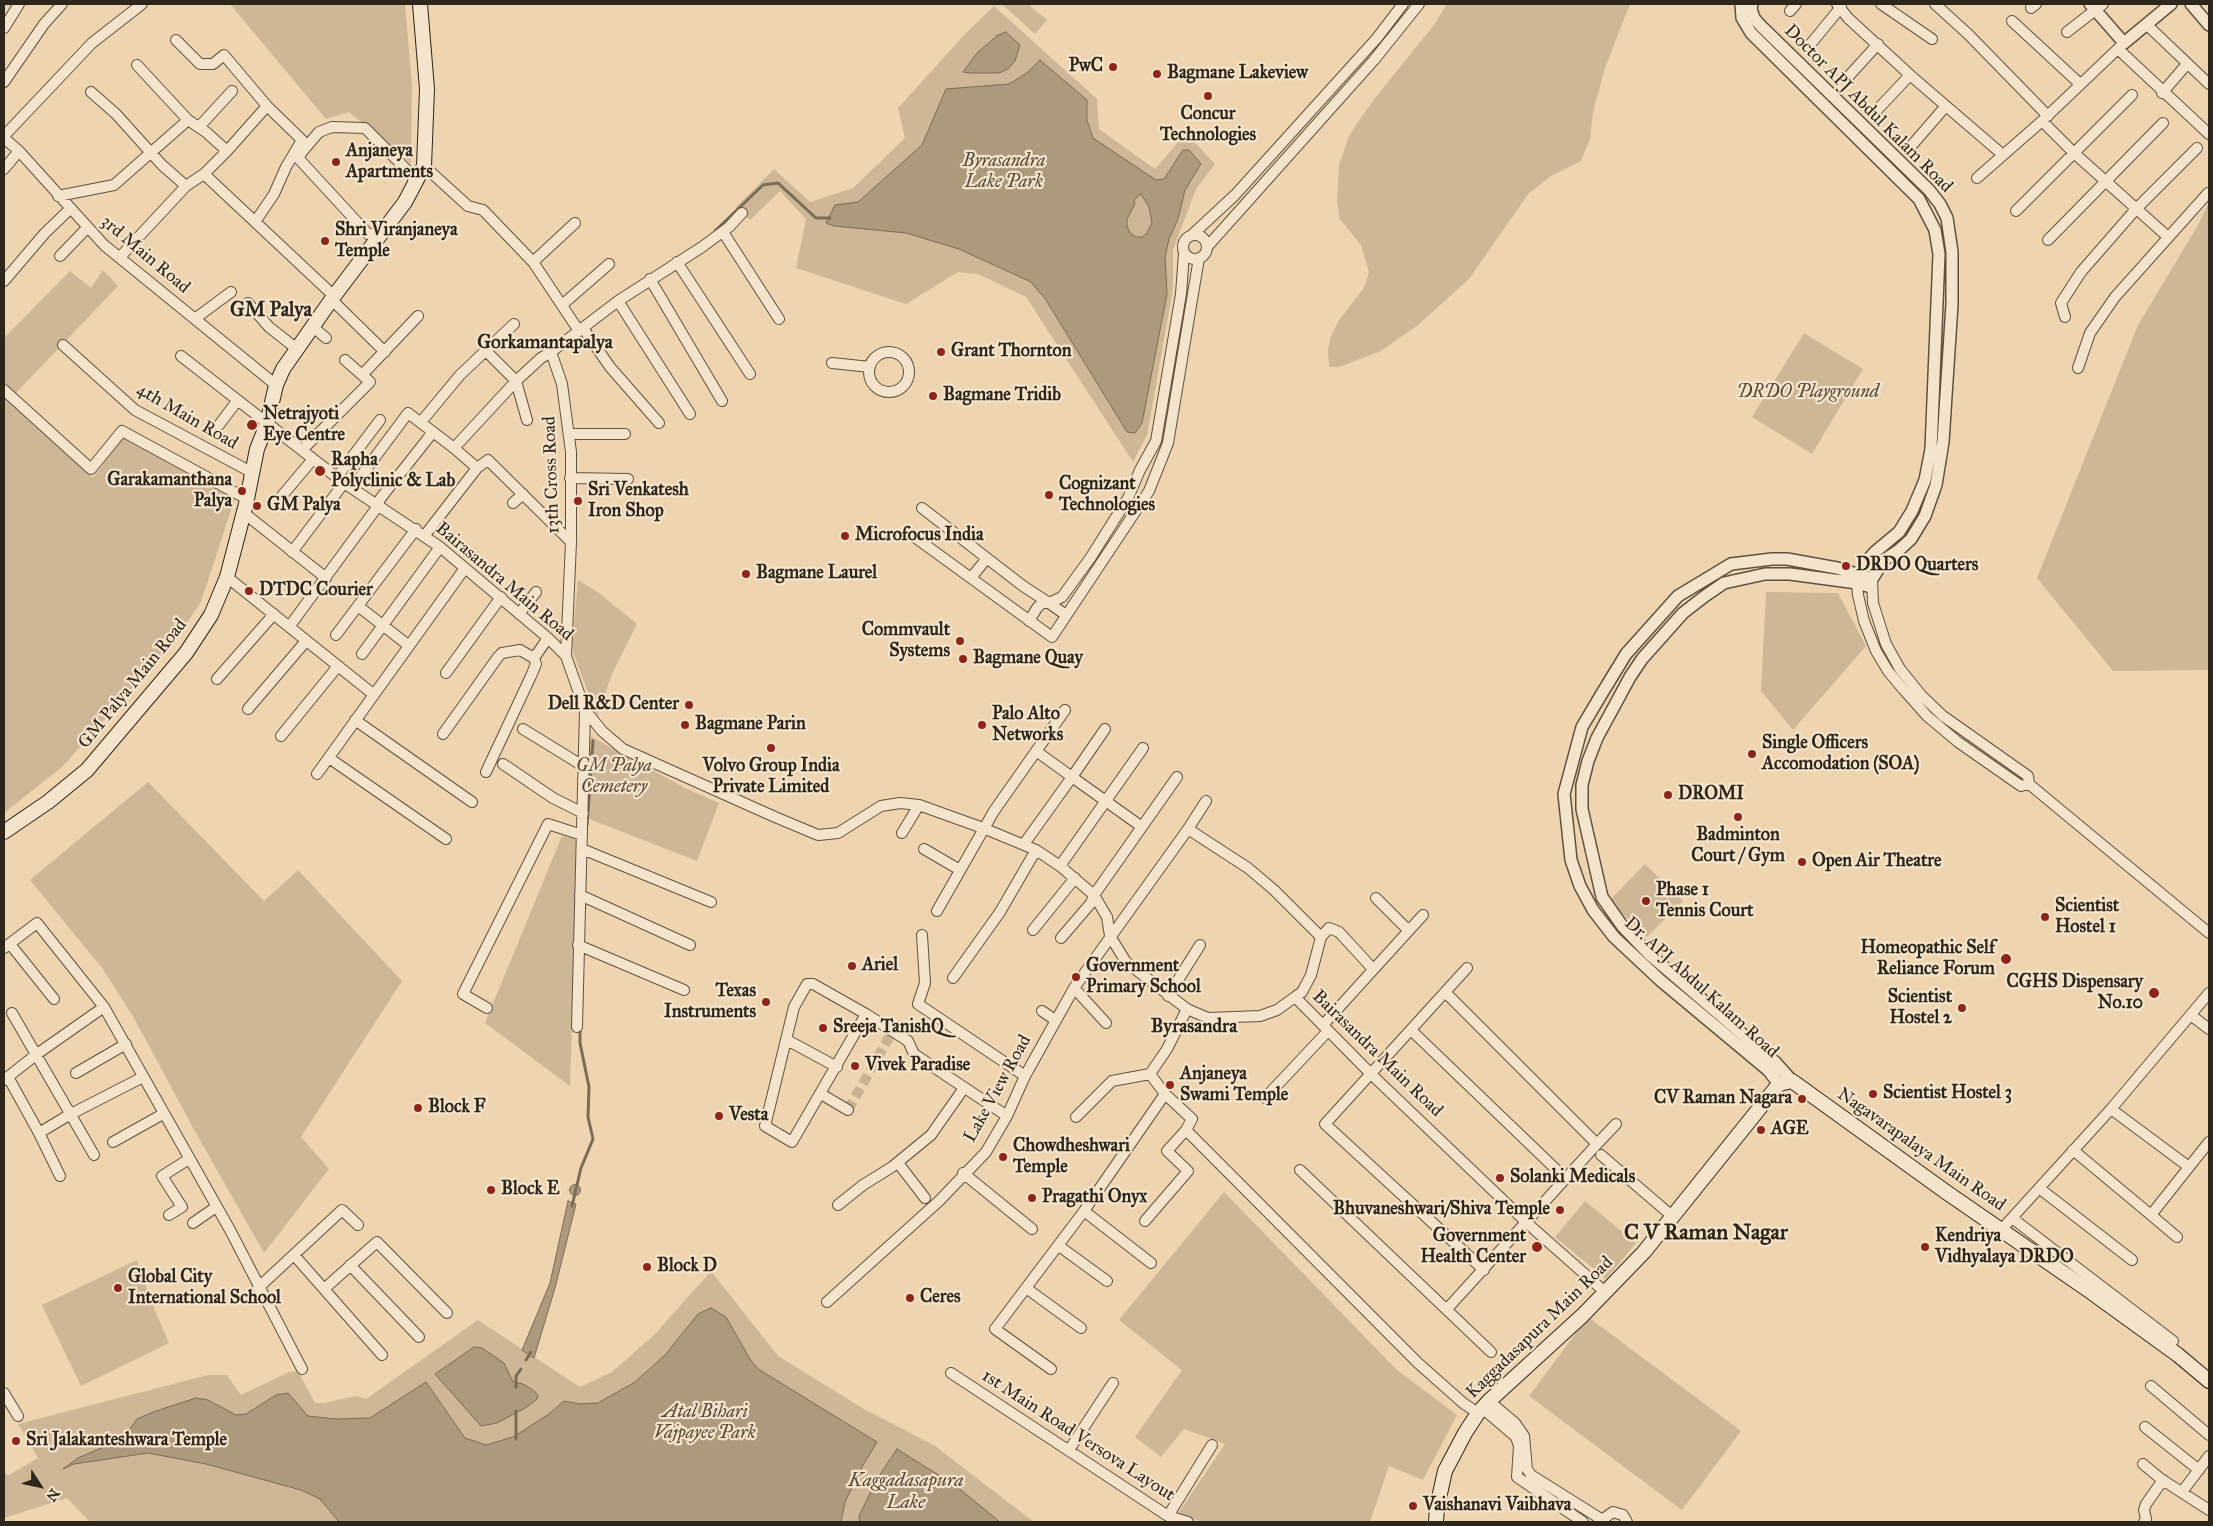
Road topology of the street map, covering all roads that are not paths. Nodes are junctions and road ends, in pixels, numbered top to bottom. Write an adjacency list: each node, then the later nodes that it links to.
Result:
1 (62, 4): 29 (street)
2 (142, 4): 44 (street)
3 (420, 4): 52 (main road, GM Palya Main Road)
4 (1403, 4): 70 (street)
5 (1419, 4): 73 (street)
6 (1741, 4): 148 (street)
7 (1752, 4): 149 (street, Doctor APJ Abdul Kalam Road)
8 (1881, 4): 20 (street)
9 (1935, 4): 39 (street)
10 (2171, 4): 17 (street)
11 (2191, 4): 16 (street)
12 (16, 5): 18 (street)
13 (1839, 5): 22 (street); 23 (street)
14 (2096, 6): 19 (street); 24 (street)
15 (2012, 21): 30 (street)
16 (2209, 24)
17 (2148, 25): 24 (street); 25 (street)
18 (4, 28)
19 (2067, 32)
20 (1932, 38)
21 (176, 40): 36 (street)
22 (1878, 44): 27 (street); 28 (street)
23 (1809, 46)
24 (2121, 46): 30 (street); 34 (street)
25 (2187, 64): 31 (street); 34 (street)
26 (137, 65): 40 (street)
27 (1910, 75): 37 (street); 38 (street)
28 (1848, 77)
29 (4, 82)
30 (2080, 84): 39 (street)
31 (2209, 84)
32 (232, 91): 42 (street)
33 (91, 92): 49 (street)
34 (2162, 93): 43 (street)
35 (2132, 96): 50 (street)
36 (267, 106): 48 (street); 65 (street)
37 (1945, 107): 45 (street); 51 (street)
38 (1878, 109)
39 (2045, 119): 50 (street); 51 (street)
40 (188, 120): 42 (street); 49 (street)
41 (2163, 122): 57 (street)
42 (199, 127): 48 (street)
43 (2209, 134)
44 (4, 137): 47 (street, 3rd Main Road)
45 (1913, 144)
46 (2196, 148): 62 (street)
47 (19, 151): 53 (street); 60 (street, 3rd Main Road)
48 (226, 151): 54 (street)
49 (150, 152): 58 (street); 60 (street)
50 (2074, 153): 57 (street); 63 (street)
51 (2003, 155): 55 (street)
52 (424, 166): 56 (main road, GM Palya Main Road); 78 (street)
53 (4, 169)
54 (204, 174): 58 (street); 65 (street)
55 (1977, 178)
56 (415, 182): 69 (main road, GM Palya Main Road); 69 (street)
57 (2105, 182): 62 (street); 72 (street)
58 (186, 186): 76 (street)
59 (2208, 193): 71 (street)
60 (58, 196): 61 (street, 3rd Main Road)
61 (70, 209): 67 (street, 3rd Main Road); 82 (street)
62 (2136, 210): 71 (street); 89 (street)
63 (2016, 211)
64 (742, 213): 68 (street)
65 (255, 222): 84 (street)
66 (575, 223): 78 (street)
67 (88, 228): 75 (street); 76 (street, 3rd Main Road)
68 (723, 232): 79 (street); 91 (street)
69 (380, 234): 84 (main road, GM Palya Main Road)
70 (1193, 234): 73 (street); 74 (street)
71 (2168, 237): 105 (street)
72 (2048, 240)
73 (1207, 247): 77 (street)
74 (1184, 253): 77 (street); 152 (street)
75 (60, 256)
76 (120, 257): 90 (street, 3rd Main Road)
77 (1199, 258): 156 (street)
78 (533, 262): 87 (street)
79 (677, 262): 81 (street); 106 (street)
80 (610, 264): 87 (street)
81 (650, 279): 85 (street); 112 (street)
82 (4, 281)
83 (231, 292): 90 (street)
84 (333, 298): 93 (main road, GM Palya Main Road); 99 (street)
85 (618, 301): 94 (street); 113 (street)
86 (248, 303): 97 (street)
87 (562, 305): 94 (street)
88 (418, 316): 99 (street)
89 (2066, 317)
90 (196, 318): 109 (street, 3rd Main Road)
91 (779, 319)
92 (514, 324): 98 (street)
93 (314, 325): 95 (street); 97 (main road, GM Palya Main Road)
94 (581, 329): 100 (street); 117 (street)
95 (327, 336)
96 (63, 345): 127 (street, 4th Main Road)
97 (297, 349): 109 (main road, GM Palya Main Road)
98 (486, 350): 108 (street); 116 (street)
99 (385, 352): 107 (street)
100 (551, 352): 108 (street); 121 (street, 13th Cross Road)
101 (181, 356): 111 (street, Bairasandra Main Road)
102 (345, 360): 107 (street)
103 (832, 363): 104 (street)
104 (870, 367): 104 (street)
105 (2078, 368)
106 (750, 374)
107 (362, 375): 124 (street)
108 (516, 381): 115 (street); 123 (street)
109 (276, 386): 118 (main road, GM Palya Main Road)
110 (4, 390): 134 (street)
111 (237, 400): 118 (street, Bairasandra Main Road); 119 (street)
112 (722, 401)
113 (690, 414)
114 (380, 420): 130 (street)
115 (527, 420)
116 (421, 422): 120 (street); 130 (street)
117 (659, 423)
118 (267, 424): 124 (street, Bairasandra Main Road); 127 (main road, GM Palya Main Road)
119 (219, 425)
120 (433, 432): 123 (street); 135 (street)
121 (569, 434): 122 (street); 128 (street, 13th Cross Road)
122 (625, 434)
123 (454, 448): 126 (street)
124 (302, 450): 125 (street, Bairasandra Main Road)
125 (313, 458): 130 (street, Bairasandra Main Road); 132 (street)
126 (477, 468): 131 (street); 139 (street)
127 (253, 473): 134 (main road, GM Palya Main Road)
128 (570, 478): 129 (street); 140 (street, 13th Cross Road)
129 (628, 479)
130 (344, 483): 135 (street, Bairasandra Main Road); 142 (street)
131 (523, 494): 133 (street); 140 (street)
132 (281, 497)
133 (513, 503)
134 (246, 505): 142 (street); 145 (main road, GM Palya Main Road); 196 (main road)
135 (378, 506): 137 (street, Bairasandra Main Road); 146 (street)
136 (922, 508): 143 (street)
137 (416, 529): 139 (street, Bairasandra Main Road); 153 (street)
138 (909, 533): 147 (street)
139 (425, 535): 141 (street, Bairasandra Main Road)
140 (571, 542): 165 (street, 13th Cross Road)
141 (440, 546): 144 (street, Bairasandra Main Road); 158 (street)
142 (292, 552): 146 (street)
143 (987, 558): 147 (street); 152 (street)
144 (465, 568): 151 (street, Bairasandra Main Road); 163 (street)
145 (227, 577): 154 (street); 200 (main road, GM Palya Main Road)
146 (326, 578): 159 (street)
147 (971, 578): 157 (street)
148 (1859, 579): 149 (street, Dr. APJ Abdul Kalam Road); 183 (street); 230 (street); 232 (street, Dr. APJ Abdul Kalam Road)
149 (1871, 583): 181 (street)
150 (536, 592): 155 (street)
151 (501, 597): 155 (street, Bairasandra Main Road); 168 (street)
152 (1049, 603): 156 (street); 157 (street)
153 (358, 606): 158 (street); 160 (street)
154 (274, 614): 159 (street); 169 (street)
155 (519, 614): 161 (street, Bairasandra Main Road)
156 (1066, 615): 157 (street)
157 (1029, 621)
158 (383, 626): 163 (street); 164 (street)
159 (289, 627): 162 (street)
160 (336, 635)
161 (548, 638): 165 (street, Bairasandra Main Road); 166 (street)
162 (306, 641): 167 (street); 171 (street)
163 (408, 645): 170 (street)
164 (362, 654)
165 (566, 656): 172 (street, Bairasandra Main Road)
166 (534, 658): 177 (street); 186 (street)
167 (338, 666): 170 (street); 178 (street)
168 (446, 674)
169 (217, 678)
170 (373, 694): 174 (street)
171 (248, 709)
172 (584, 710): 185 (street); 194 (street, Bairasandra Main Road)
173 (1065, 710): 180 (street)
174 (355, 720): 182 (street); 193 (street)
175 (1105, 729): 188 (street)
176 (523, 730): 185 (street)
177 (443, 734)
178 (281, 736)
179 (1143, 748): 191 (street)
180 (1036, 752): 188 (street); 198 (street)
181 (1995, 753): 183 (street); 190 (street)
182 (328, 758): 187 (street); 203 (street)
183 (1988, 763): 190 (street)
184 (503, 764): 195 (street)
185 (584, 766): 195 (street)
186 (486, 772)
187 (317, 774)
188 (1072, 777): 191 (street); 204 (street)
189 (1177, 777): 197 (street)
190 (2029, 784): 219 (street)
191 (1105, 801): 197 (street); 208 (street)
192 (1206, 801): 199 (street, Lake View Road)
193 (472, 802)
194 (919, 805): 198 (street, Bairasandra Main Road); 201 (street)
195 (583, 813): 202 (street)
196 (4, 823)
197 (1142, 827): 212 (street)
198 (983, 828): 204 (street, Bairasandra Main Road); 209 (street)
199 (1188, 829): 221 (street, Lake View Road); 222 (street)
200 (4, 832)
201 (902, 832)
202 (582, 835): 205 (street); 241 (street)
203 (446, 839)
204 (1024, 844): 207 (street, Bairasandra Main Road)
205 (582, 849): 211 (street); 214 (street)
206 (924, 849): 209 (street)
207 (1036, 850): 208 (street, Bairasandra Main Road); 231 (street)
208 (1060, 866): 210 (street, Bairasandra Main Road)
209 (960, 870): 215 (street)
210 (1076, 878): 212 (street, Bairasandra Main Road); 217 (street)
211 (580, 895): 224 (street); 225 (street)
212 (1094, 895): 221 (street, Bairasandra Main Road); 223 (street)
213 (1376, 898): 218 (street)
214 (711, 902)
215 (937, 911)
216 (1423, 915): 218 (street)
217 (1033, 930)
218 (1408, 930): 229 (street)
219 (2209, 933)
220 (922, 935): 261 (street)
221 (1110, 936): 233 (street, Lake View Road); 237 (street, Bairasandra Main Road)
222 (1321, 937): 229 (street); 238 (street)
223 (1061, 938)
224 (578, 945): 234 (street); 249 (street)
225 (690, 945)
226 (1200, 945): 237 (street)
227 (7, 946): 239 (street); 240 (street)
228 (1467, 968): 235 (street)
229 (1373, 969): 250 (street)
230 (1668, 970): 232 (street); 263 (street)
231 (953, 978)
232 (1660, 980): 263 (street, Dr. APJ Abdul Kalam Road)
233 (1074, 988): 246 (street, Lake View Road); 247 (street)
234 (684, 990)
235 (1445, 992): 252 (street); 279 (street)
236 (2209, 994): 245 (street)
237 (1168, 996): 242 (street, Bairasandra Main Road)
238 (1296, 997): 242 (street, Bairasandra Main Road); 250 (street, Bairasandra Main Road)
239 (54, 999)
240 (104, 1007): 254 (street); 255 (street)
241 (487, 1008)
242 (1187, 1009): 258 (street)
243 (1042, 1010): 246 (street)
244 (12, 1013): 255 (street)
245 (2192, 1016): 251 (street); 268 (street)
246 (1055, 1020): 261 (street, Lake View Road)
247 (1106, 1023)
248 (875, 1024): 253 (street); 256 (street); 264 (street)
249 (577, 1027)
250 (1326, 1028): 259 (street, Bairasandra Main Road); 267 (street)
251 (2209, 1029)
252 (1410, 1030): 259 (street); 289 (street)
253 (787, 1040): 256 (street); 265 (street)
254 (126, 1044): 257 (street); 260 (street)
255 (37, 1054): 262 (street); 271 (street)
256 (837, 1067): 265 (street)
257 (76, 1073)
258 (1150, 1074): 266 (street); 273 (street)
259 (1371, 1074): 301 (street, Bairasandra Main Road); 311 (street)
260 (143, 1076): 270 (street); 271 (street)
261 (1025, 1076): 272 (street, Lake View Road)
262 (6, 1079): 276 (street)
263 (1785, 1083): 297 (main road, Kaggadasapura Main Road); 304 (main road, Nagavarapalaya Main Road)
264 (964, 1088): 272 (street); 284 (street)
265 (821, 1094): 269 (street)
266 (1165, 1094): 275 (street); 294 (street)
267 (1265, 1098)
268 (2111, 1109): 280 (street); 285 (street)
269 (848, 1110)
270 (163, 1114): 277 (street); 283 (street)
271 (69, 1115): 276 (street); 281 (street)
272 (1007, 1116): 287 (street, Lake View Road)
273 (1076, 1117)
274 (1616, 1124): 279 (street)
275 (1186, 1130): 299 (street); 332 (street)
276 (39, 1133): 288 (street)
277 (113, 1142)
278 (2209, 1142): 285 (street)
279 (1597, 1144): 289 (street)
280 (2073, 1150): 290 (street); 296 (street)
281 (94, 1155)
282 (1601, 1155): 297 (street)
283 (189, 1159): 293 (street); 295 (street)
284 (898, 1163): 291 (street); 292 (street)
285 (2189, 1167): 296 (street)
286 (1300, 1170): 318 (street)
287 (963, 1173): 303 (street); 317 (street, Lake View Road)
288 (60, 1176)
289 (1566, 1179): 301 (street)
290 (2039, 1188): 298 (street); 308 (street)
291 (925, 1198)
292 (838, 1205)
293 (216, 1207): 300 (street); 313 (street)
294 (1084, 1211): 306 (street); 309 (street)
295 (169, 1215)
296 (2151, 1215): 305 (street)
297 (1672, 1216): 316 (main road, Kaggadasapura Main Road)
298 (2012, 1218): 304 (street); 322 (street)
299 (1145, 1221)
300 (193, 1223)
301 (1527, 1223): 311 (street); 316 (street, Bairasandra Main Road)
302 (358, 1225): 307 (street)
303 (1032, 1229)
304 (2001, 1230): 328 (main road, Nagavarapalaya Main Road)
305 (2177, 1237)
306 (1059, 1246): 312 (street); 314 (street)
307 (294, 1255): 313 (street); 315 (street)
308 (2132, 1260)
309 (1151, 1263)
310 (350, 1265): 315 (street); 319 (street); 321 (street)
311 (1484, 1270): 318 (street)
312 (1107, 1281)
313 (258, 1288): 325 (street)
314 (1026, 1288): 320 (street); 326 (street)
315 (324, 1289): 324 (street)
316 (1605, 1292): 332 (main road, Kaggadasapura Main Road)
317 (827, 1302)
318 (1447, 1309): 323 (street)
319 (447, 1314)
320 (1082, 1328)
321 (419, 1337)
322 (2173, 1341)
323 (1491, 1352)
324 (382, 1355)
325 (302, 1368)
326 (1051, 1369)
327 (951, 1373): 337 (street, 1st Main Road Versova Layout)
328 (2209, 1381)
329 (1113, 1383): 337 (street)
330 (2151, 1386): 335 (street)
331 (4, 1393): 333 (street)
332 (1483, 1407): 345 (street); 347 (main road, Kaggadasapura Main Road); 348 (street)
333 (18, 1416)
334 (2145, 1427): 340 (street)
335 (2209, 1434)
336 (1212, 1445): 344 (street)
337 (1069, 1450): 344 (street, 1st Main Road Versova Layout)
338 (2209, 1456): 340 (street)
339 (2143, 1464): 341 (street)
340 (2199, 1470): 342 (street)
341 (2163, 1480): 342 (street); 350 (street)
342 (2182, 1492): 343 (street)
343 (2209, 1510)
344 (1168, 1516): 346 (street, 1st Main Road Versova Layout)
345 (1600, 1521): 349 (street)
346 (1188, 1522)
347 (1438, 1522)
348 (1583, 1522)
349 (1627, 1522)
350 (2144, 1522)

